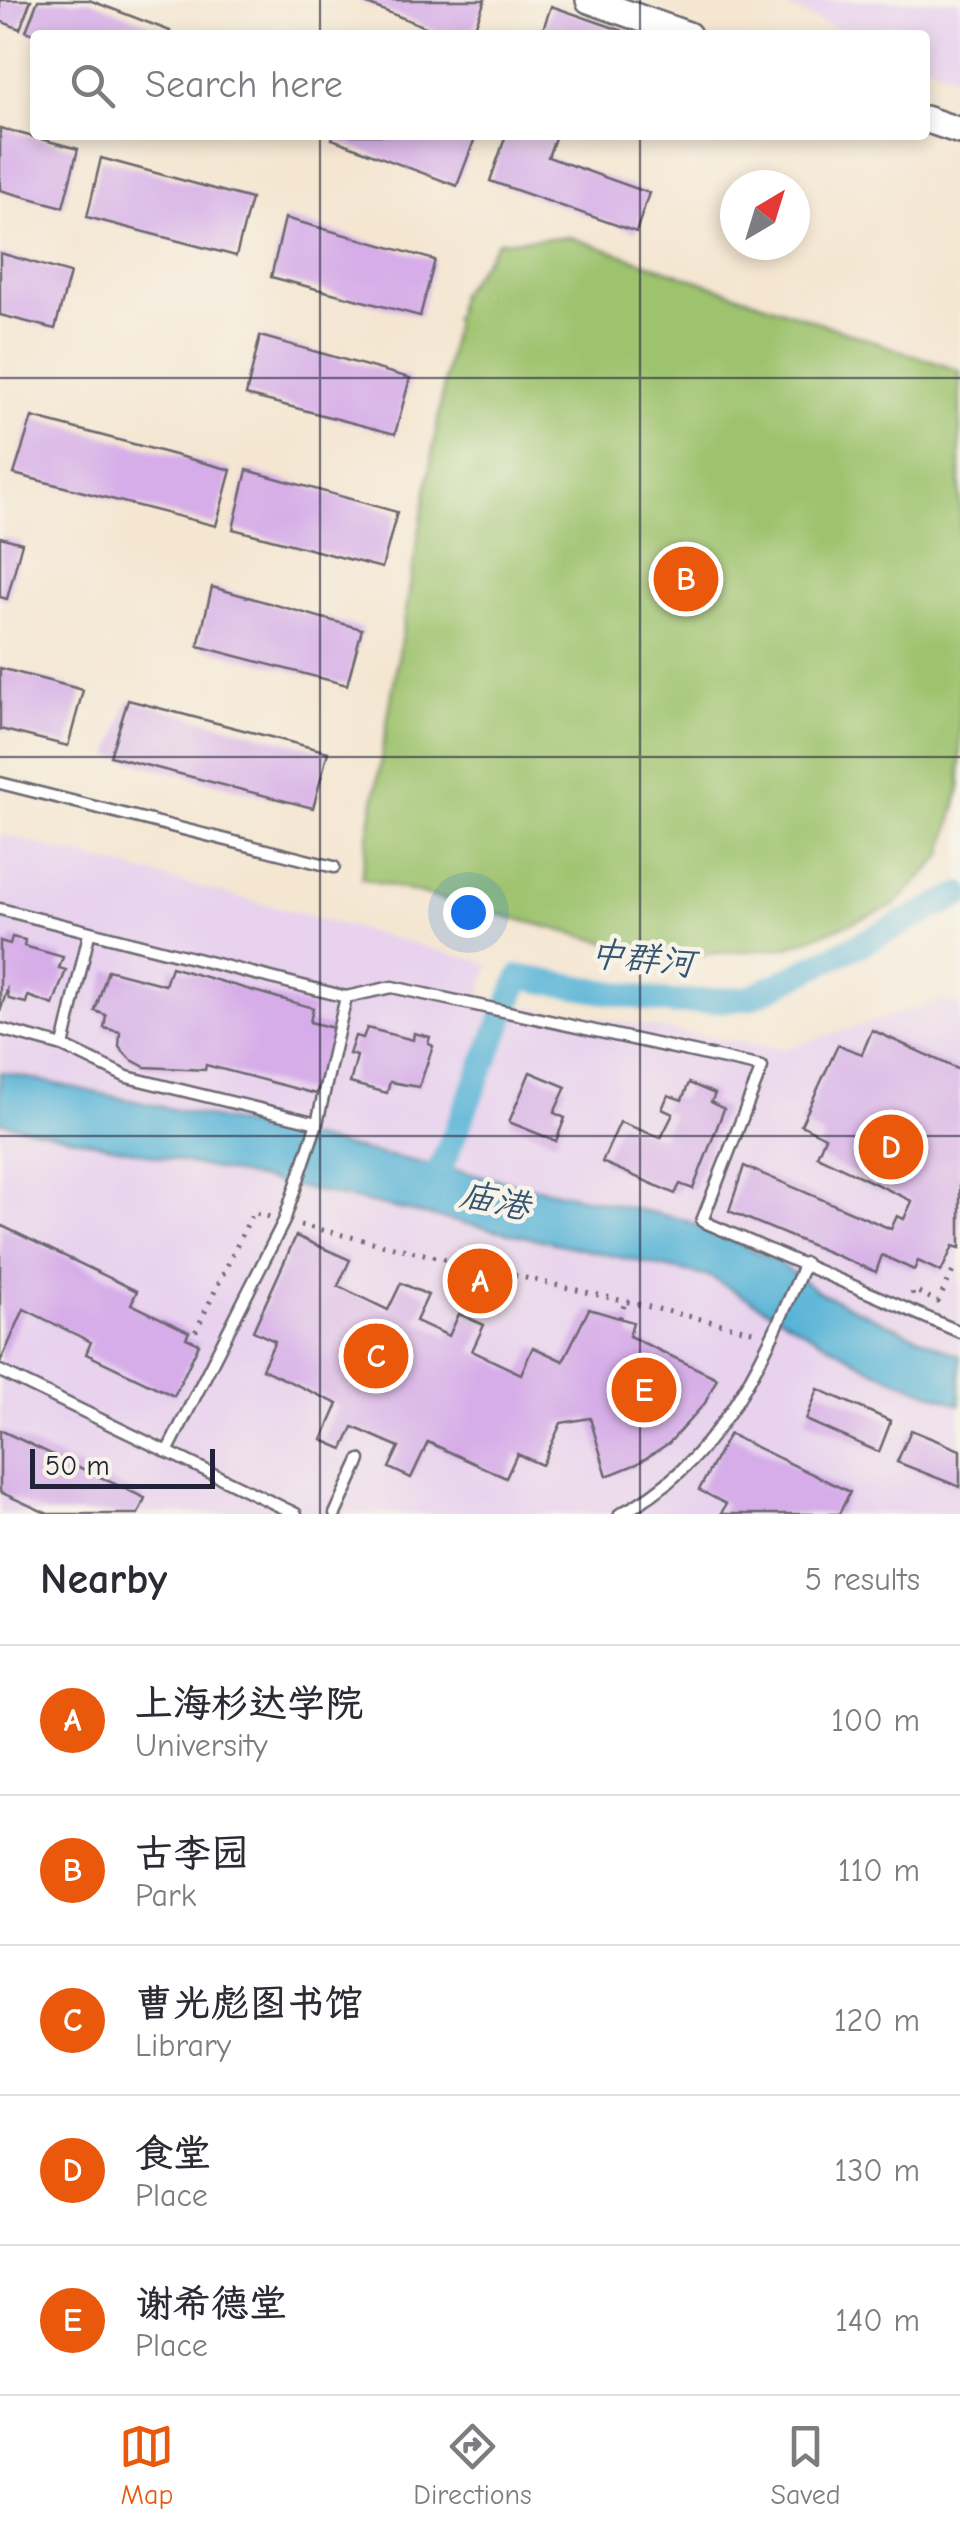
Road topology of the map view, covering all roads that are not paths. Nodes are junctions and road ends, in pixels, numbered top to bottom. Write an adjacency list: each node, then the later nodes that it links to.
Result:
1 (588, 0): 2 (street)
2 (674, 30)
3 (930, 121): 4 (street)
4 (960, 131)
5 (0, 783): 6 (lane)
6 (334, 867)
7 (0, 909): 8 (lane)
8 (89, 934): 9 (lane); 11 (lane)
9 (346, 997): 12 (lane); 13 (lane)
10 (0, 1029): 11 (lane)
11 (63, 1046): 12 (lane)
12 (317, 1123): 16 (lane)
13 (805, 1263): 14 (lane); 20 (lane)
14 (960, 1332)
15 (0, 1370): 16 (lane)
16 (167, 1452): 18 (lane)
17 (360, 1460): 19 (lane)
18 (296, 1514)
19 (334, 1514)
20 (620, 1514)

